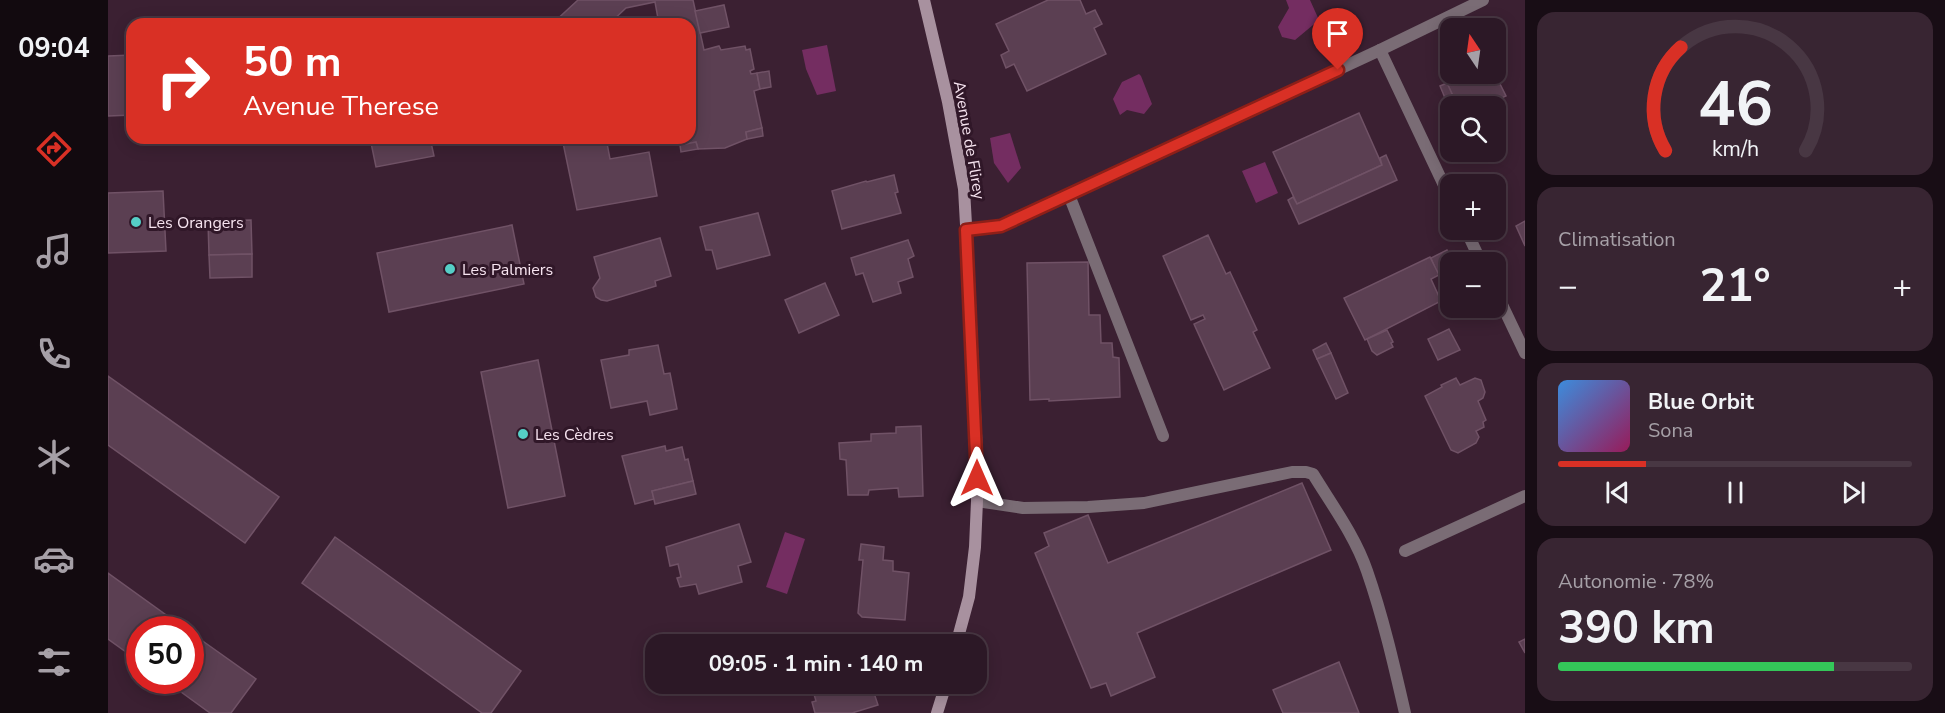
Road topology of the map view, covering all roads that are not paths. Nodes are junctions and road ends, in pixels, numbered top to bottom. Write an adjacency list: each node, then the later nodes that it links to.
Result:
1 (924, 0): 6 (main road, Avenue de Flirey)
2 (1483, 0): 3 (street)
3 (1380, 50): 4 (street); 5 (street)
4 (1440, 177)
5 (1069, 195): 6 (street); 9 (street)
6 (966, 230): 11 (main road, Avenue de Flirey)
7 (1506, 313): 8 (street)
8 (1525, 353)
9 (1163, 436)
10 (1525, 496): 12 (street)
11 (977, 501): 13 (main road, Avenue de Flirey); 16 (street)
12 (1405, 551)
13 (959, 634)
14 (943, 694): 15 (main road)
15 (937, 713)
16 (1405, 713)

